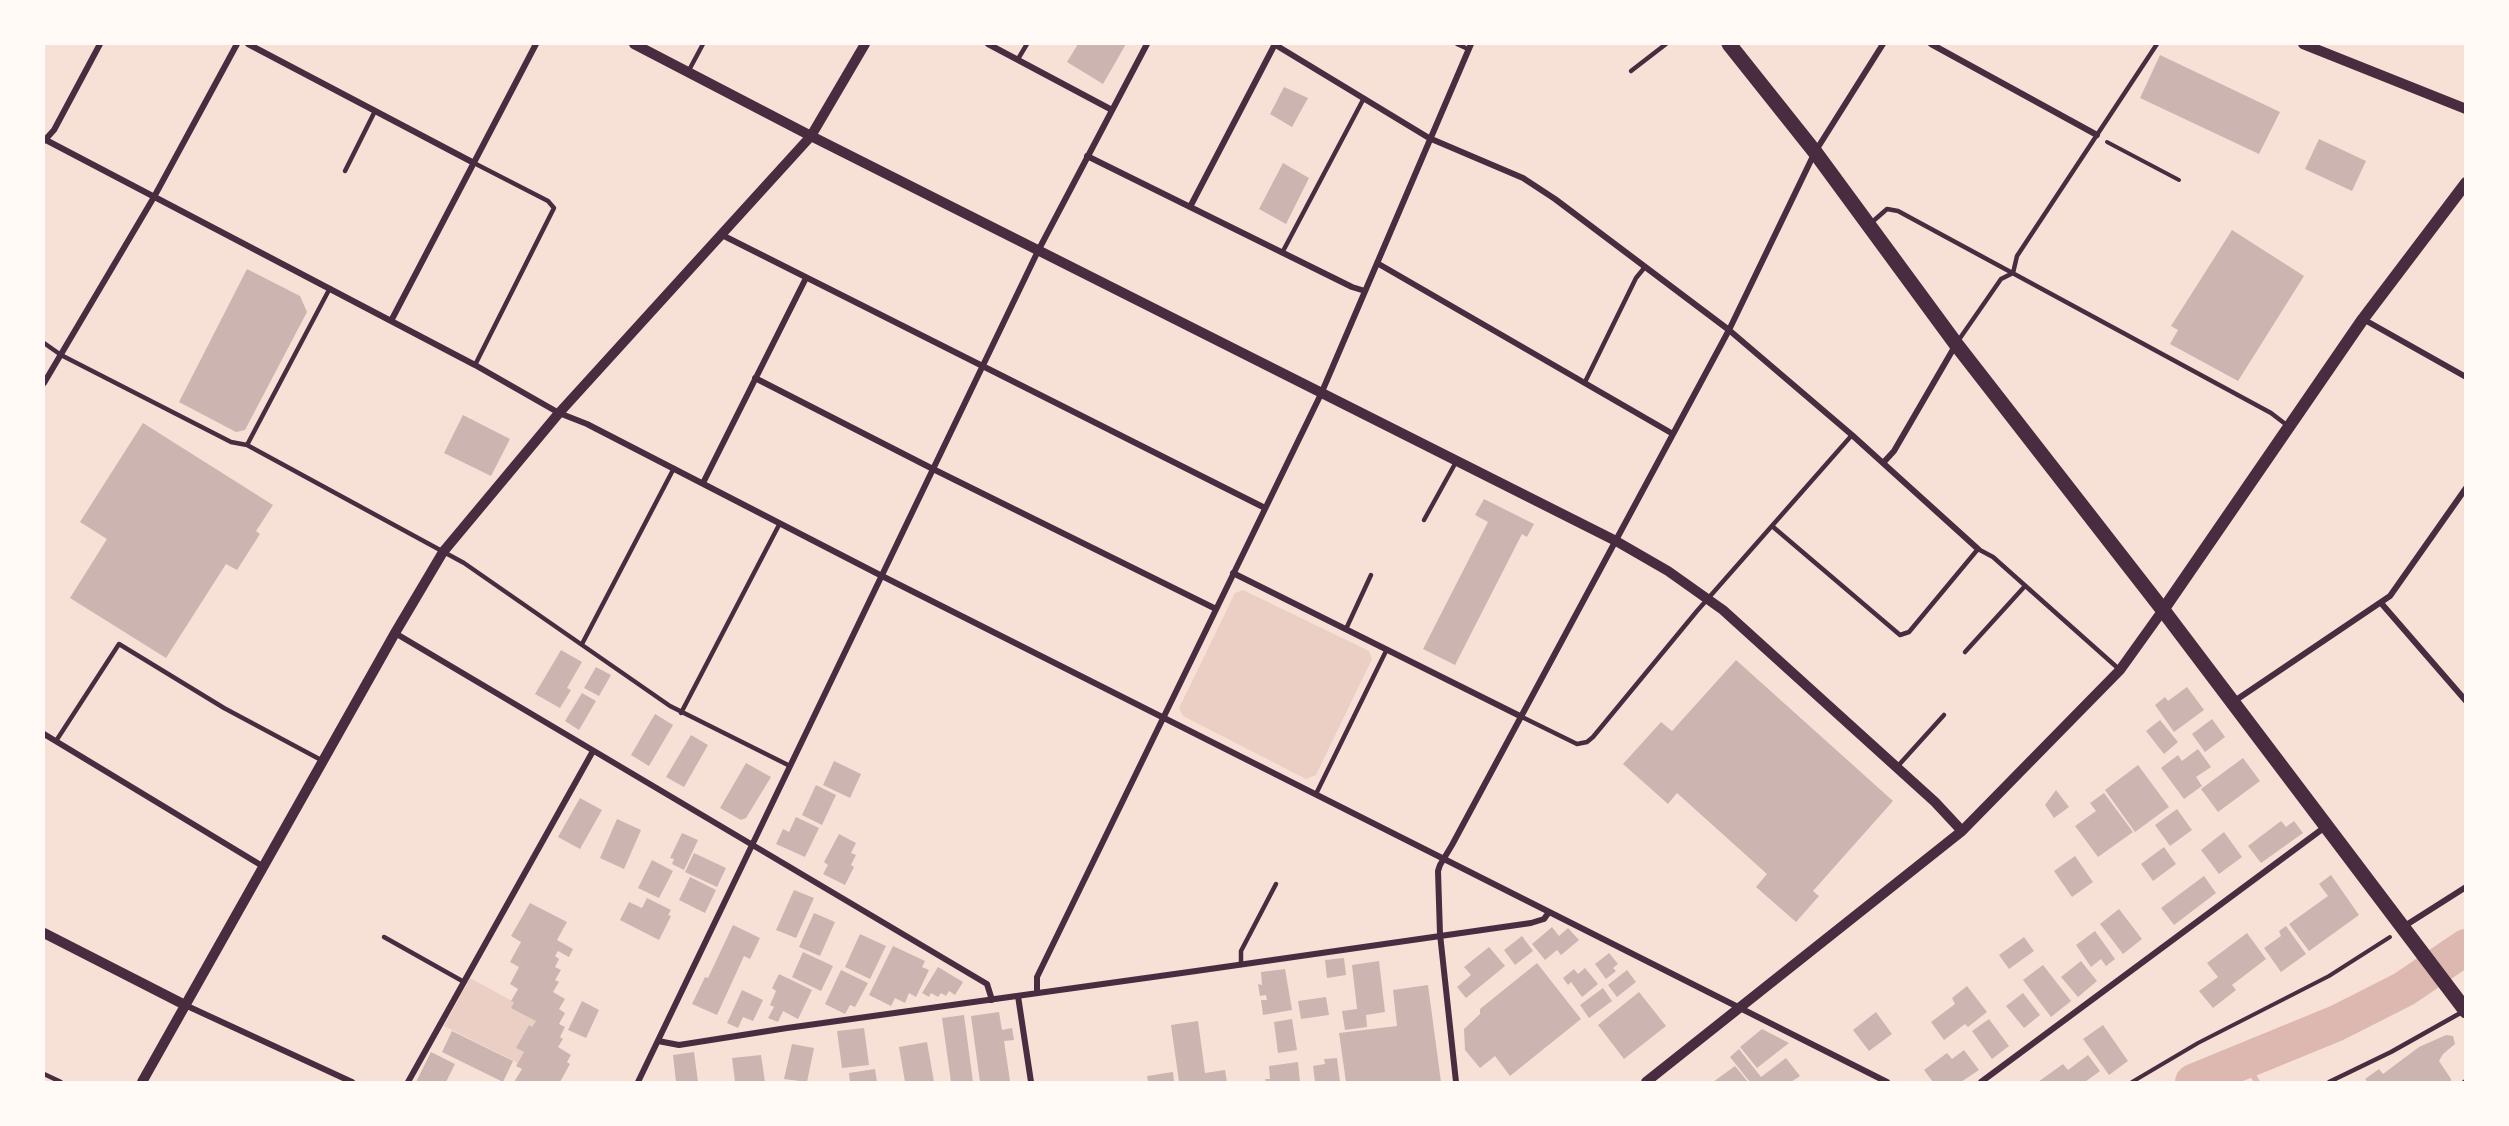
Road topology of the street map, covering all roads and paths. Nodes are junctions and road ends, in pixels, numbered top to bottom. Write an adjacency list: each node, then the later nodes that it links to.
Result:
1 (100, 44): 30 (street)
2 (237, 44): 37 (street)
3 (248, 44): 26 (street)
4 (536, 44): 33 (street)
5 (634, 44): 21 (street)
6 (704, 44): 21 (lane)
7 (866, 44): 28 (street)
8 (988, 44): 20 (street)
9 (1027, 44): 20 (lane)
10 (1147, 44): 25 (street)
11 (1274, 44): 23 (street); 38 (street)
12 (1457, 44): 19 (lane)
13 (1666, 44): 22 (lane)
14 (1729, 44): 31 (main road)
15 (1883, 44): 31 (street)
16 (1931, 44): 27 (street)
17 (2157, 44): 27 (lane)
18 (2303, 44): 24 (street)
19 (1470, 46): 29 (street)
20 (1018, 59): 25 (street)
21 (688, 72): 28 (street)
22 (1631, 72)
23 (1364, 98): 29 (street); 42 (lane)
24 (2466, 109)
25 (1112, 110): 32 (street)
26 (375, 111): 33 (street); 34 (lane)
27 (2097, 135): 35 (path); 45 (lane)
28 (811, 136): 40 (street); 41 (street)
29 (1429, 138): 43 (street); 44 (street)
30 (44, 140): 37 (street)
31 (1815, 152): 39 (main road); 51 (street)
32 (1088, 156): 38 (street); 41 (street)
33 (474, 162): 50 (street); 55 (lane)
34 (345, 171)
35 (2179, 180)
36 (2466, 183): 49 (main road)
37 (154, 197): 47 (street); 54 (street)
38 (1190, 207): 42 (street)
39 (1869, 225): 45 (lane); 53 (main road)
40 (723, 235): 46 (street); 62 (street)
41 (1038, 251): 56 (street); 61 (street)
42 (1282, 253): 48 (street)
43 (1377, 262): 48 (street); 59 (street)
44 (1645, 267): 51 (street); 59 (lane)
45 (2013, 273): 53 (lane); 63 (lane)
46 (806, 278): 56 (street); 58 (street)
47 (330, 288): 50 (street); 66 (lane)
48 (1365, 291): 61 (street)
49 (2363, 320): 57 (street); 63 (main road)
50 (391, 321): 55 (street)
51 (1729, 330): 64 (street); 65 (street)
52 (44, 343): 54 (lane)
53 (1956, 344): 68 (street); 87 (main road)
54 (61, 355): 60 (street); 66 (lane)
55 (475, 365): 62 (street)
56 (982, 367): 70 (street); 73 (street)
57 (2466, 377)
58 (755, 378): 70 (street); 71 (street)
59 (1585, 382): 64 (street)
60 (44, 383)
61 (1321, 394): 67 (street); 73 (street)
62 (559, 413): 69 (street); 79 (street)
63 (2288, 426): 87 (main road)
64 (1673, 434): 77 (street)
65 (1852, 435): 68 (street); 76 (lane)
66 (247, 445): 79 (lane)
67 (1456, 461): 74 (lane); 77 (street)
68 (1883, 463): 78 (street)
69 (674, 468): 71 (street); 90 (lane)
70 (933, 470): 82 (street); 86 (street)
71 (703, 483): 75 (street)
72 (2466, 488): 85 (street)
73 (1265, 508): 80 (street)
74 (1424, 520)
75 (780, 523): 82 (street); 96 (lane)
76 (1772, 526): 78 (lane); 84 (lane)
77 (1616, 542): 84 (street); 98 (street)
78 (1978, 549): 83 (lane)
79 (443, 552): 89 (street); 90 (lane)
80 (1233, 573): 86 (street); 88 (street)
81 (1371, 575): 88 (lane)
82 (882, 576): 99 (street); 104 (street)
83 (2025, 586): 92 (lane); 93 (lane)
84 (1708, 598): 98 (lane); 105 (street)
85 (2381, 603): 94 (street); 95 (street)
86 (1216, 609): 99 (street)
87 (2163, 610): 93 (street); 95 (main road)
88 (1346, 629): 91 (street)
89 (395, 633): 102 (street); 103 (street)
90 (582, 644): 96 (lane)
91 (1387, 649): 98 (street); 106 (lane)
92 (1965, 652)
93 (2120, 669): 108 (street)
94 (2466, 701)
95 (2233, 702): 107 (main road)
96 (681, 713): 104 (lane)
97 (1944, 715): 105 (lane)
98 (1520, 716): 110 (street)
99 (1163, 717): 106 (street); 121 (street)
100 (44, 734): 101 (street)
101 (56, 741): 103 (lane); 111 (street)
102 (593, 751): 109 (street); 120 (street)
103 (323, 761): 111 (street)
104 (790, 766): 109 (street)
105 (1897, 767): 108 (street)
106 (1316, 794): 110 (street)
107 (2325, 827): 116 (main road); 138 (street)
108 (1962, 831): 125 (street)
109 (752, 844): 123 (street); 127 (street)
110 (1443, 858): 114 (street); 117 (street)
111 (264, 867): 124 (street)
112 (1276, 884): 119 (lane)
113 (2466, 887): 116 (street)
114 (1549, 912): 117 (street); 125 (street)
115 (44, 933): 124 (street)
116 (2406, 933): 126 (main road); 139 (path)
117 (1440, 934): 119 (street); 135 (street)
118 (384, 937): 120 (lane)
119 (1241, 965): 121 (street)
120 (464, 982): 132 (street)
121 (1037, 993): 122 (street)
122 (1018, 996): 123 (street); 134 (street)
123 (992, 1000): 127 (street)
124 (185, 1005): 130 (street); 131 (street)
125 (1739, 1009): 136 (street); 137 (street)
126 (2464, 1010): 140 (lane)
127 (658, 1041): 133 (street)
128 (44, 1074): 129 (lane)
129 (61, 1083)
130 (142, 1083)
131 (352, 1083)
132 (408, 1083)
133 (638, 1083)
134 (1031, 1083)
135 (1456, 1083)
136 (1646, 1083)
137 (1887, 1083)
138 (1981, 1083)
139 (2132, 1083)
140 (2329, 1083)

